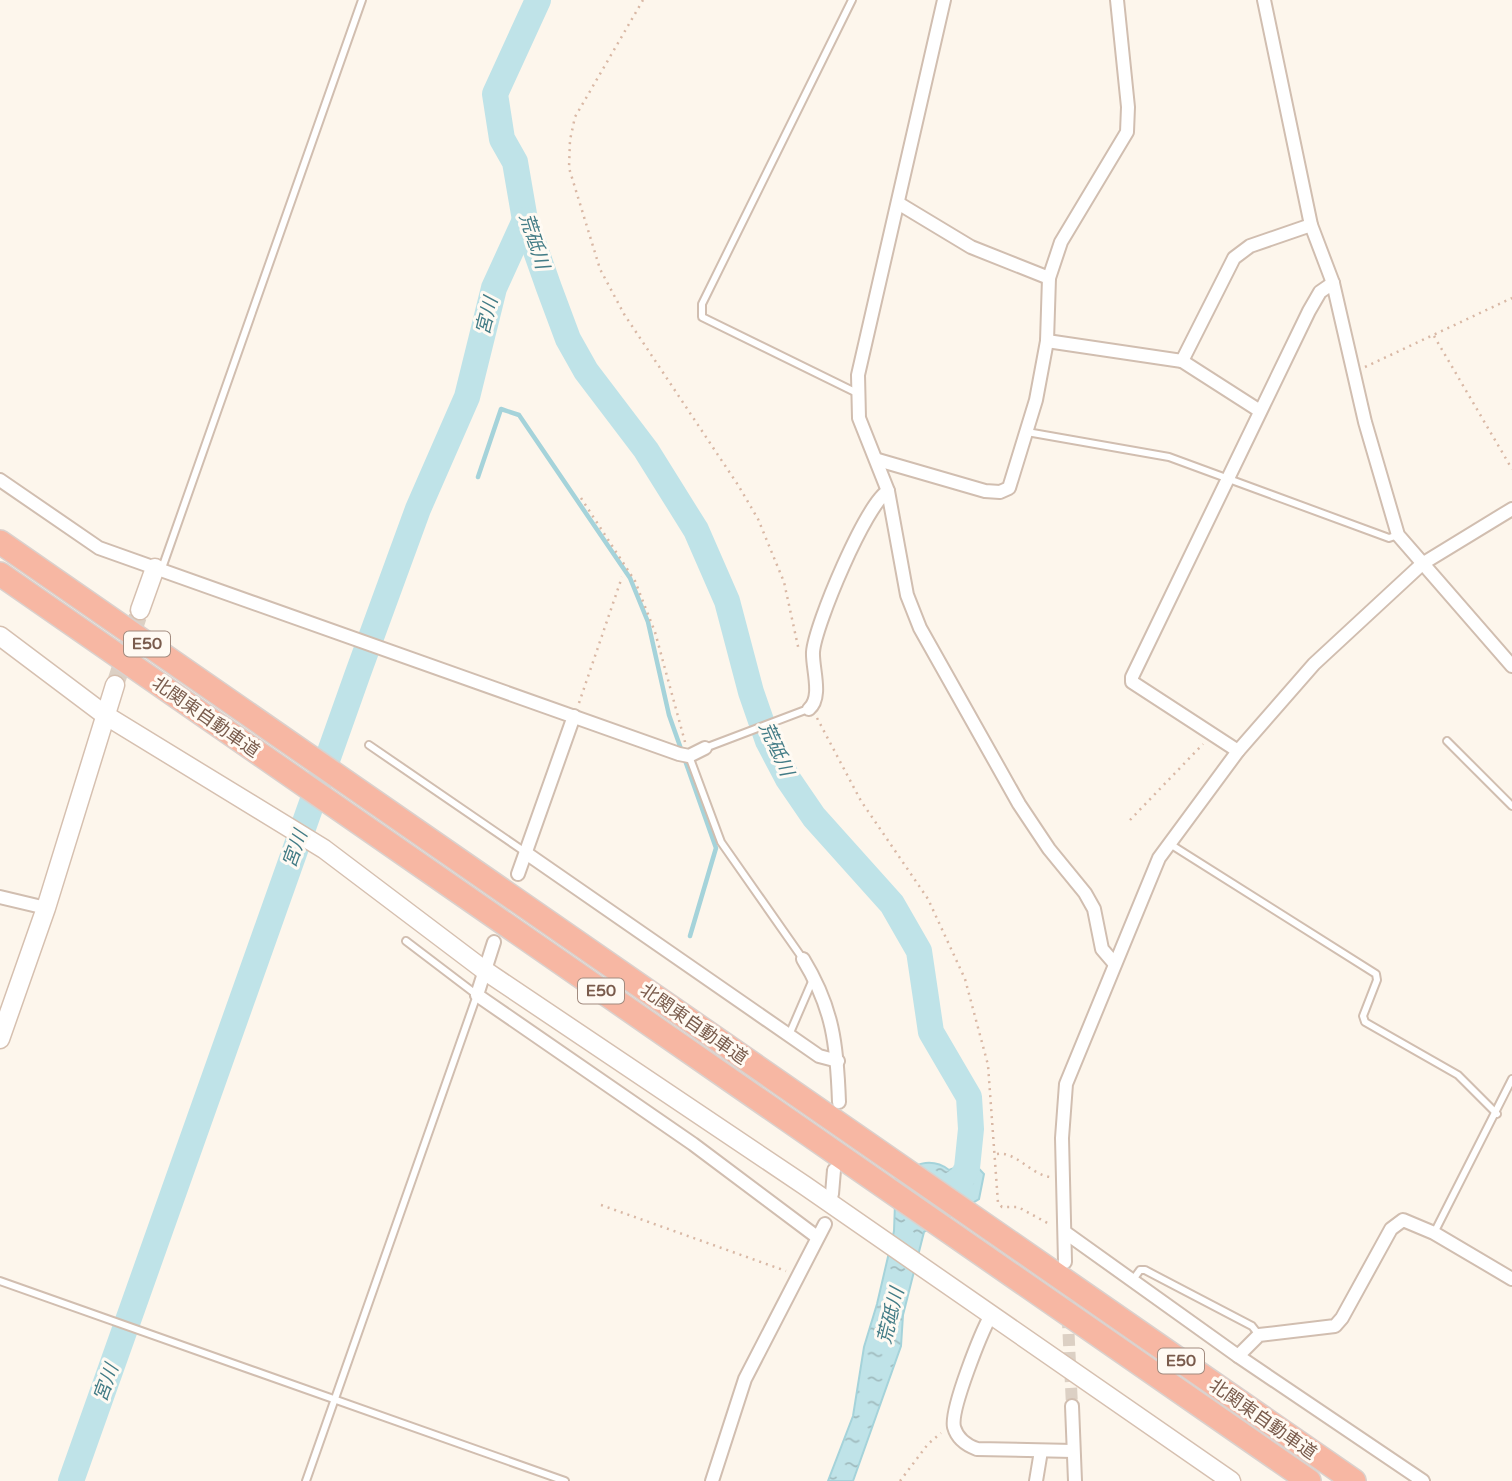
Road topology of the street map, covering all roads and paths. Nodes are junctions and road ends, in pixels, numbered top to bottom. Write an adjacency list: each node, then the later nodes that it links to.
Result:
1 (362, 0): 29 (lane)
2 (643, 0): 34 (path)
3 (852, 0): 16 (lane)
4 (944, 0): 7 (street)
5 (1117, 0): 9 (street)
6 (1265, 0): 8 (street)
7 (898, 203): 9 (street); 16 (street)
8 (1311, 225): 10 (street); 14 (street)
9 (1049, 278): 13 (street)
10 (1333, 283): 15 (street); 17 (street)
11 (1512, 298): 12 (path)
12 (1433, 334): 15 (path); 20 (path)
13 (1047, 341): 14 (street); 18 (street)
14 (1182, 361): 17 (street)
15 (1355, 370): 26 (street)
16 (857, 393): 19 (street)
17 (1259, 411): 21 (street)
18 (1027, 432): 19 (street); 21 (lane)
19 (878, 460): 23 (street)
20 (1512, 469)
21 (1229, 477): 26 (lane); 40 (street)
22 (0, 480): 29 (street)
23 (888, 491): 37 (street); 56 (street)
24 (581, 498): 45 (path)
25 (1512, 509): 28 (street)
26 (1398, 535): 28 (street)
27 (0, 542): 96 (highway, 北関東自動車道 / E50)
28 (1422, 564): 35 (street); 44 (street)
29 (158, 569): 32 (street); 39 (street)
30 (0, 574): 67 (highway, 北関東自動車道 / E50)
31 (622, 577): 39 (path)
32 (140, 610)
33 (0, 636): 38 (street)
34 (800, 660)
35 (1512, 666)
36 (115, 685): 38 (street)
37 (811, 707): 43 (lane); 66 (path)
38 (106, 715): 52 (street); 57 (street)
39 (574, 716): 45 (street); 49 (street)
40 (1213, 734): 44 (street); 47 (path)
41 (1447, 741): 46 (lane)
42 (369, 745): 49 (lane)
43 (705, 748): 45 (street)
44 (1238, 751): 48 (street)
45 (689, 755): 55 (lane)
46 (1512, 806)
47 (1130, 820)
48 (1169, 843): 56 (street); 65 (lane)
49 (526, 853): 50 (street); 60 (street)
50 (518, 874)
51 (0, 897): 52 (street)
52 (46, 908): 61 (street)
53 (406, 941): 59 (lane)
54 (494, 942): 57 (street)
55 (803, 959): 58 (street)
56 (1114, 963): 68 (street)
57 (484, 970): 59 (street); 80 (street)
58 (814, 977): 60 (lane); 62 (street)
59 (477, 995): 74 (street); 83 (lane)
60 (789, 1035): 62 (street)
61 (0, 1039)
62 (838, 1061): 64 (street)
63 (1512, 1079): 65 (lane)
64 (839, 1102)
65 (1497, 1114): 73 (lane)
66 (995, 1154): 68 (path); 72 (path)
67 (845, 1169): 69 (street); 95 (highway, 北関東自動車道 / E50)
68 (1064, 1178): 72 (street)
69 (832, 1194)
70 (601, 1205): 76 (path)
71 (825, 1224): 74 (street)
72 (1066, 1233): 75 (street); 79 (street)
73 (1434, 1233): 77 (street); 81 (street)
74 (817, 1237): 76 (street)
75 (1065, 1262)
76 (795, 1276): 90 (street)
77 (1512, 1279)
78 (0, 1281): 83 (lane)
79 (1132, 1281): 81 (lane); 82 (street)
80 (985, 1311): 85 (street); 94 (street)
81 (1259, 1335): 82 (street)
82 (1238, 1356): 97 (street)
83 (335, 1400): 88 (lane); 89 (lane)
84 (1072, 1406): 87 (street)
85 (955, 1431): 86 (street); 91 (path)
86 (1041, 1451): 87 (street); 92 (street)
87 (1073, 1451): 93 (street)
88 (306, 1481)
89 (565, 1481)
90 (712, 1481)
91 (900, 1481)
92 (1035, 1481)
93 (1075, 1481)
94 (1231, 1481)
95 (1309, 1481)
96 (1354, 1481)
97 (1423, 1481)

